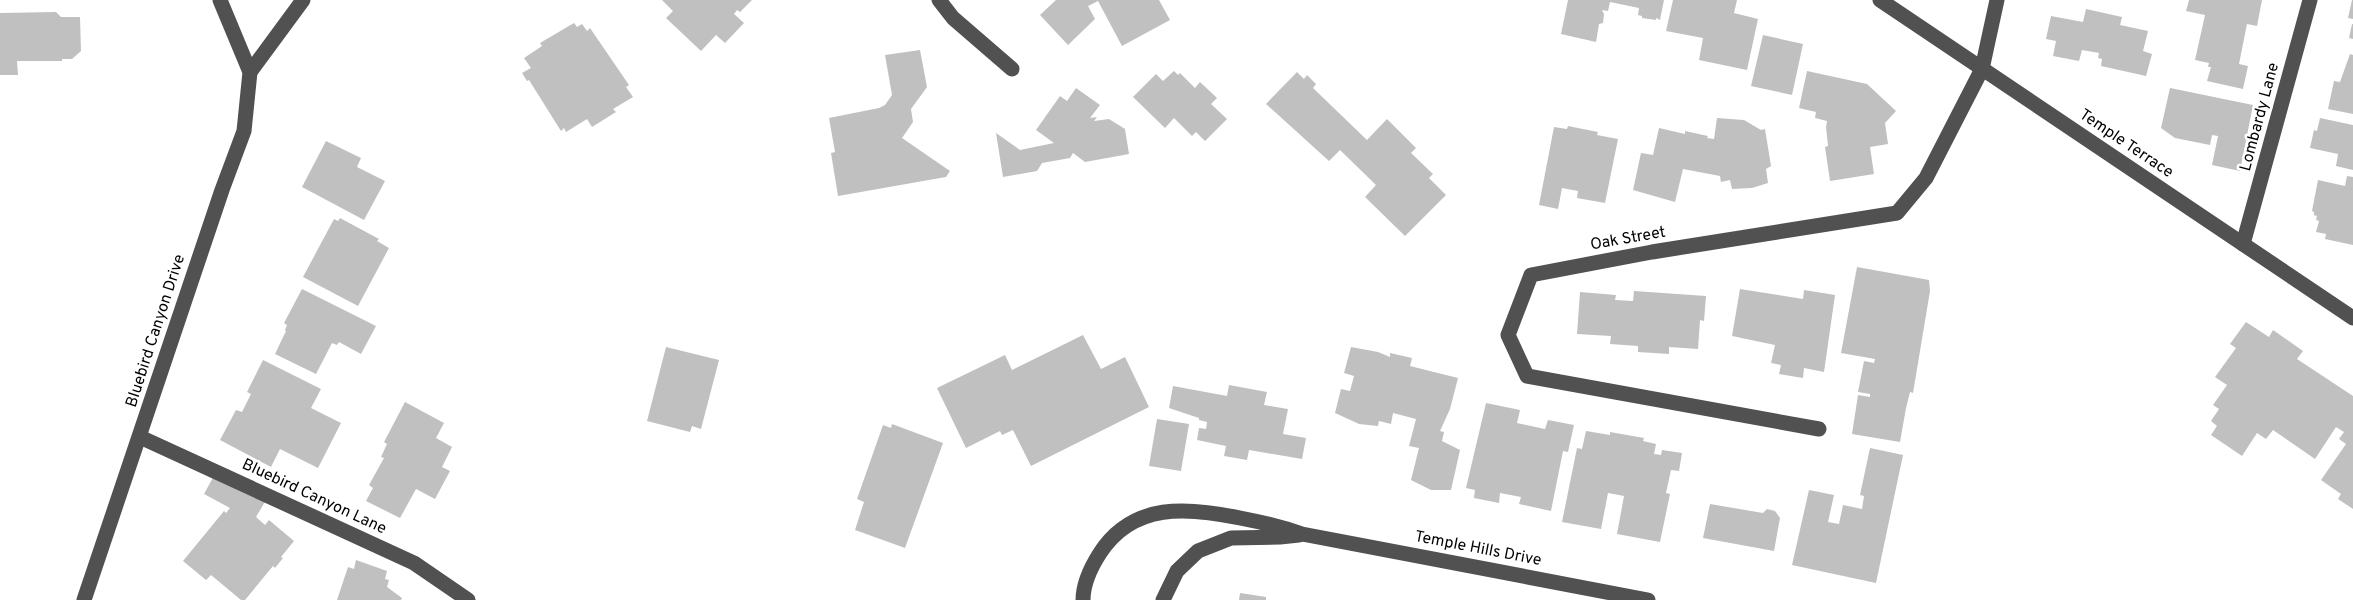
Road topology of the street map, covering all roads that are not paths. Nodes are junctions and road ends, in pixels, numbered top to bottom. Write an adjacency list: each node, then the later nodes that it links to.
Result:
1 (220, 0): 9 (street)
2 (303, 0): 9 (street)
3 (939, 0): 7 (street)
4 (1880, 0): 8 (street, Temple Terrace)
5 (1997, 0): 8 (street, Oak Street)
6 (2310, 0): 10 (street, Lombardy Lane)
7 (1012, 69)
8 (1982, 69): 10 (street, Temple Terrace); 12 (street, Oak Street)
9 (250, 72): 13 (street, Bluebird Canyon Drive)
10 (2243, 244): 11 (street, Temple Terrace)
11 (2353, 318)
12 (1819, 429)
13 (140, 437): 15 (street, Bluebird Canyon Drive); 16 (street, Bluebird Canyon Lane)
14 (1302, 534): 17 (street, Temple Hills Drive); 18 (street, Temple Hills Drive); 19 (street, Temple Hills Drive)
15 (84, 600)
16 (468, 600)
17 (1083, 600)
18 (1163, 600)
19 (1648, 600)

